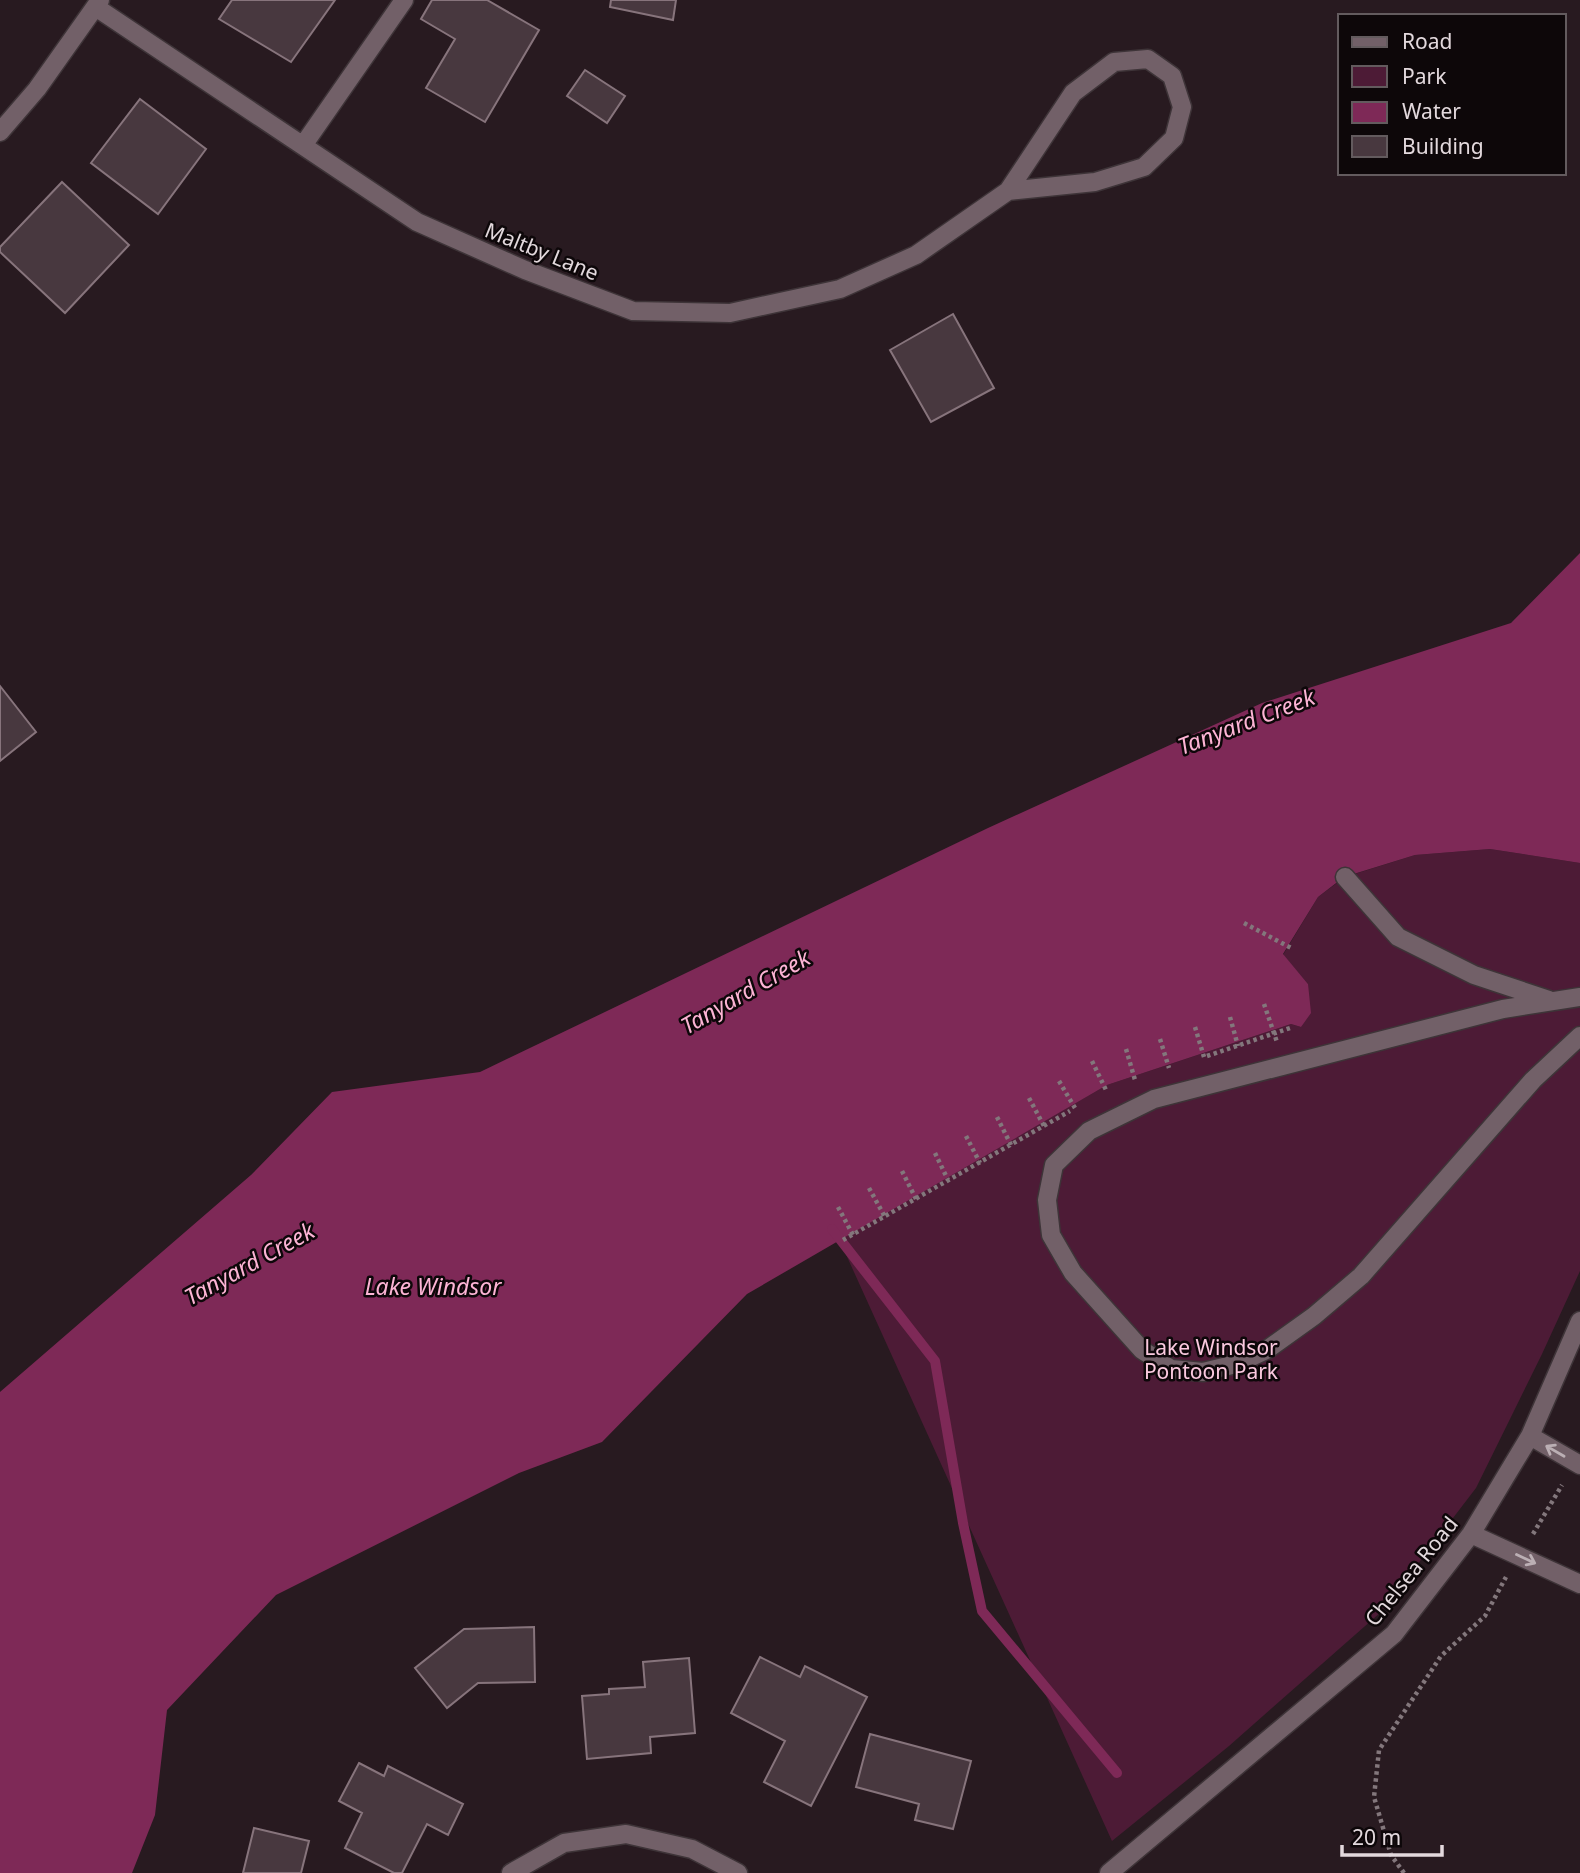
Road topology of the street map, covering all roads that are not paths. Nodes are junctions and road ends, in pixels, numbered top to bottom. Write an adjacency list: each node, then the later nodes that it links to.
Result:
1 (404, 0): 4 (street)
2 (99, 4): 3 (street); 4 (street, Maltby Lane)
3 (0, 132)
4 (304, 144): 5 (street, Maltby Lane)
5 (1008, 191): 5 (street, Maltby Lane)
6 (1345, 877): 8 (street)
7 (1580, 997): 8 (street)
8 (1552, 1001): 9 (street)
9 (1580, 1036)
10 (1580, 1321): 11 (street, Chelsea Road)
11 (1530, 1436): 12 (street, one-way to 11); 13 (street, Chelsea Road)
12 (1574, 1470)
13 (1471, 1534): 14 (street, one-way to 14); 17 (street, Chelsea Road)
14 (1580, 1584)
15 (511, 1873): 16 (street)
16 (738, 1873)
17 (1109, 1873)

